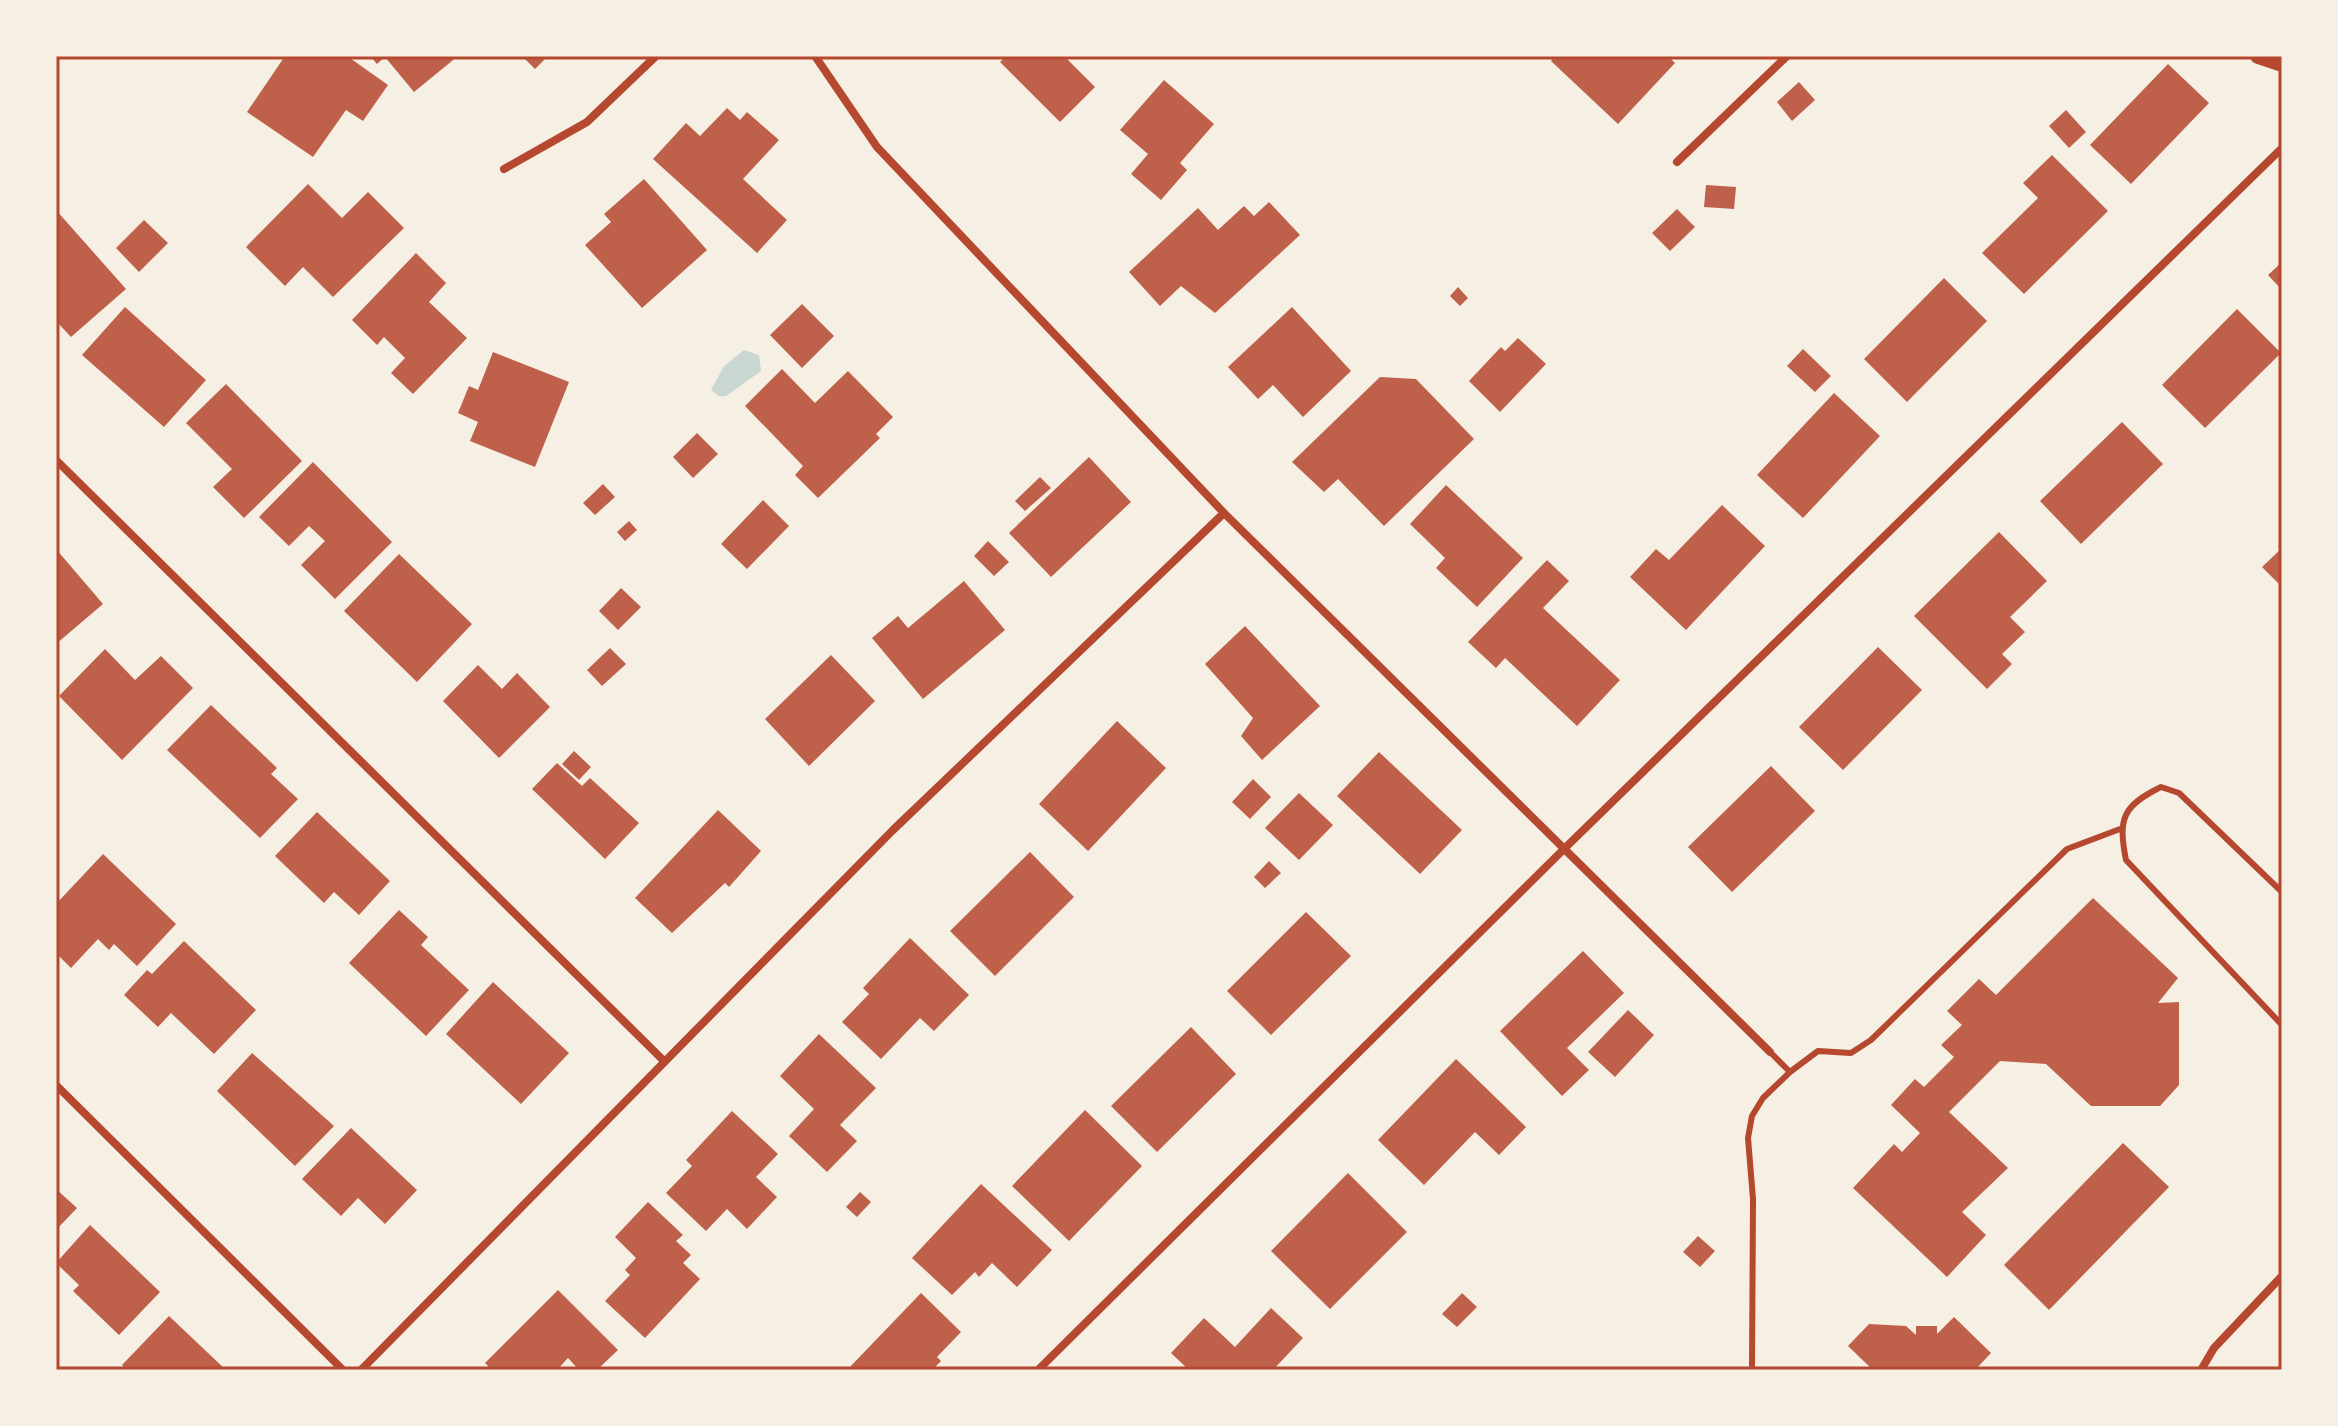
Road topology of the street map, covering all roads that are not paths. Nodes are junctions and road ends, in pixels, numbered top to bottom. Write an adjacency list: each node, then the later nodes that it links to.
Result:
1 (656, 56): 8 (street)
2 (815, 56): 10 (street)
3 (1787, 56): 7 (street)
4 (2258, 56): 5 (main road)
5 (2282, 64)
6 (2282, 148): 12 (street)
7 (1677, 162)
8 (504, 169)
9 (56, 460): 16 (street)
10 (1224, 513): 12 (street); 16 (street)
11 (2120, 829): 13 (lane); 14 (lane); 17 (lane)
12 (1565, 848): 15 (street); 22 (street)
13 (2282, 892)
14 (2282, 1025)
15 (1770, 1052): 17 (lane)
16 (664, 1061): 21 (street)
17 (1790, 1072): 23 (lane)
18 (56, 1085): 20 (street)
19 (2282, 1276): 24 (street)
20 (343, 1370)
21 (361, 1370)
22 (1038, 1370)
23 (1752, 1370)
24 (2201, 1370)

